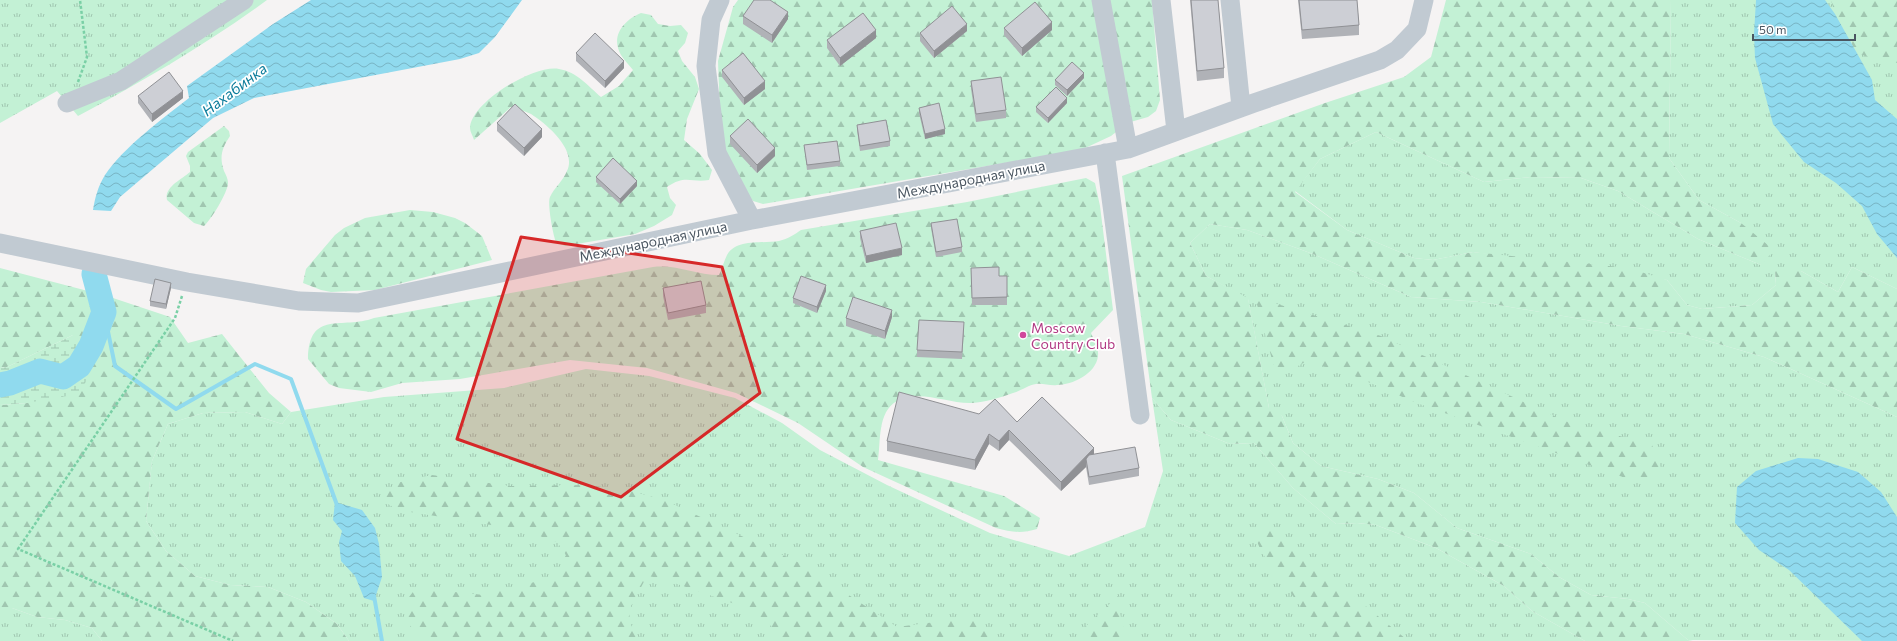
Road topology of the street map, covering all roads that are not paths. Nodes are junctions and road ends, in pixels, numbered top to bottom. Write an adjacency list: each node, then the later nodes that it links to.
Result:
1 (244, 0): 7 (street)
2 (720, 0): 12 (street)
3 (1101, 0): 10 (street)
4 (1161, 0): 9 (street)
5 (1230, 0): 8 (street)
6 (1424, 0): 8 (street, Международная улица)
7 (69, 102)
8 (1241, 107): 9 (street, Международная улица)
9 (1176, 132): 10 (street, Международная улица)
10 (1128, 149): 11 (street, Международная улица)
11 (1106, 153): 12 (street, Международная улица); 14 (street)
12 (752, 220): 13 (street, Международная улица)
13 (0, 243)
14 (1140, 415)

